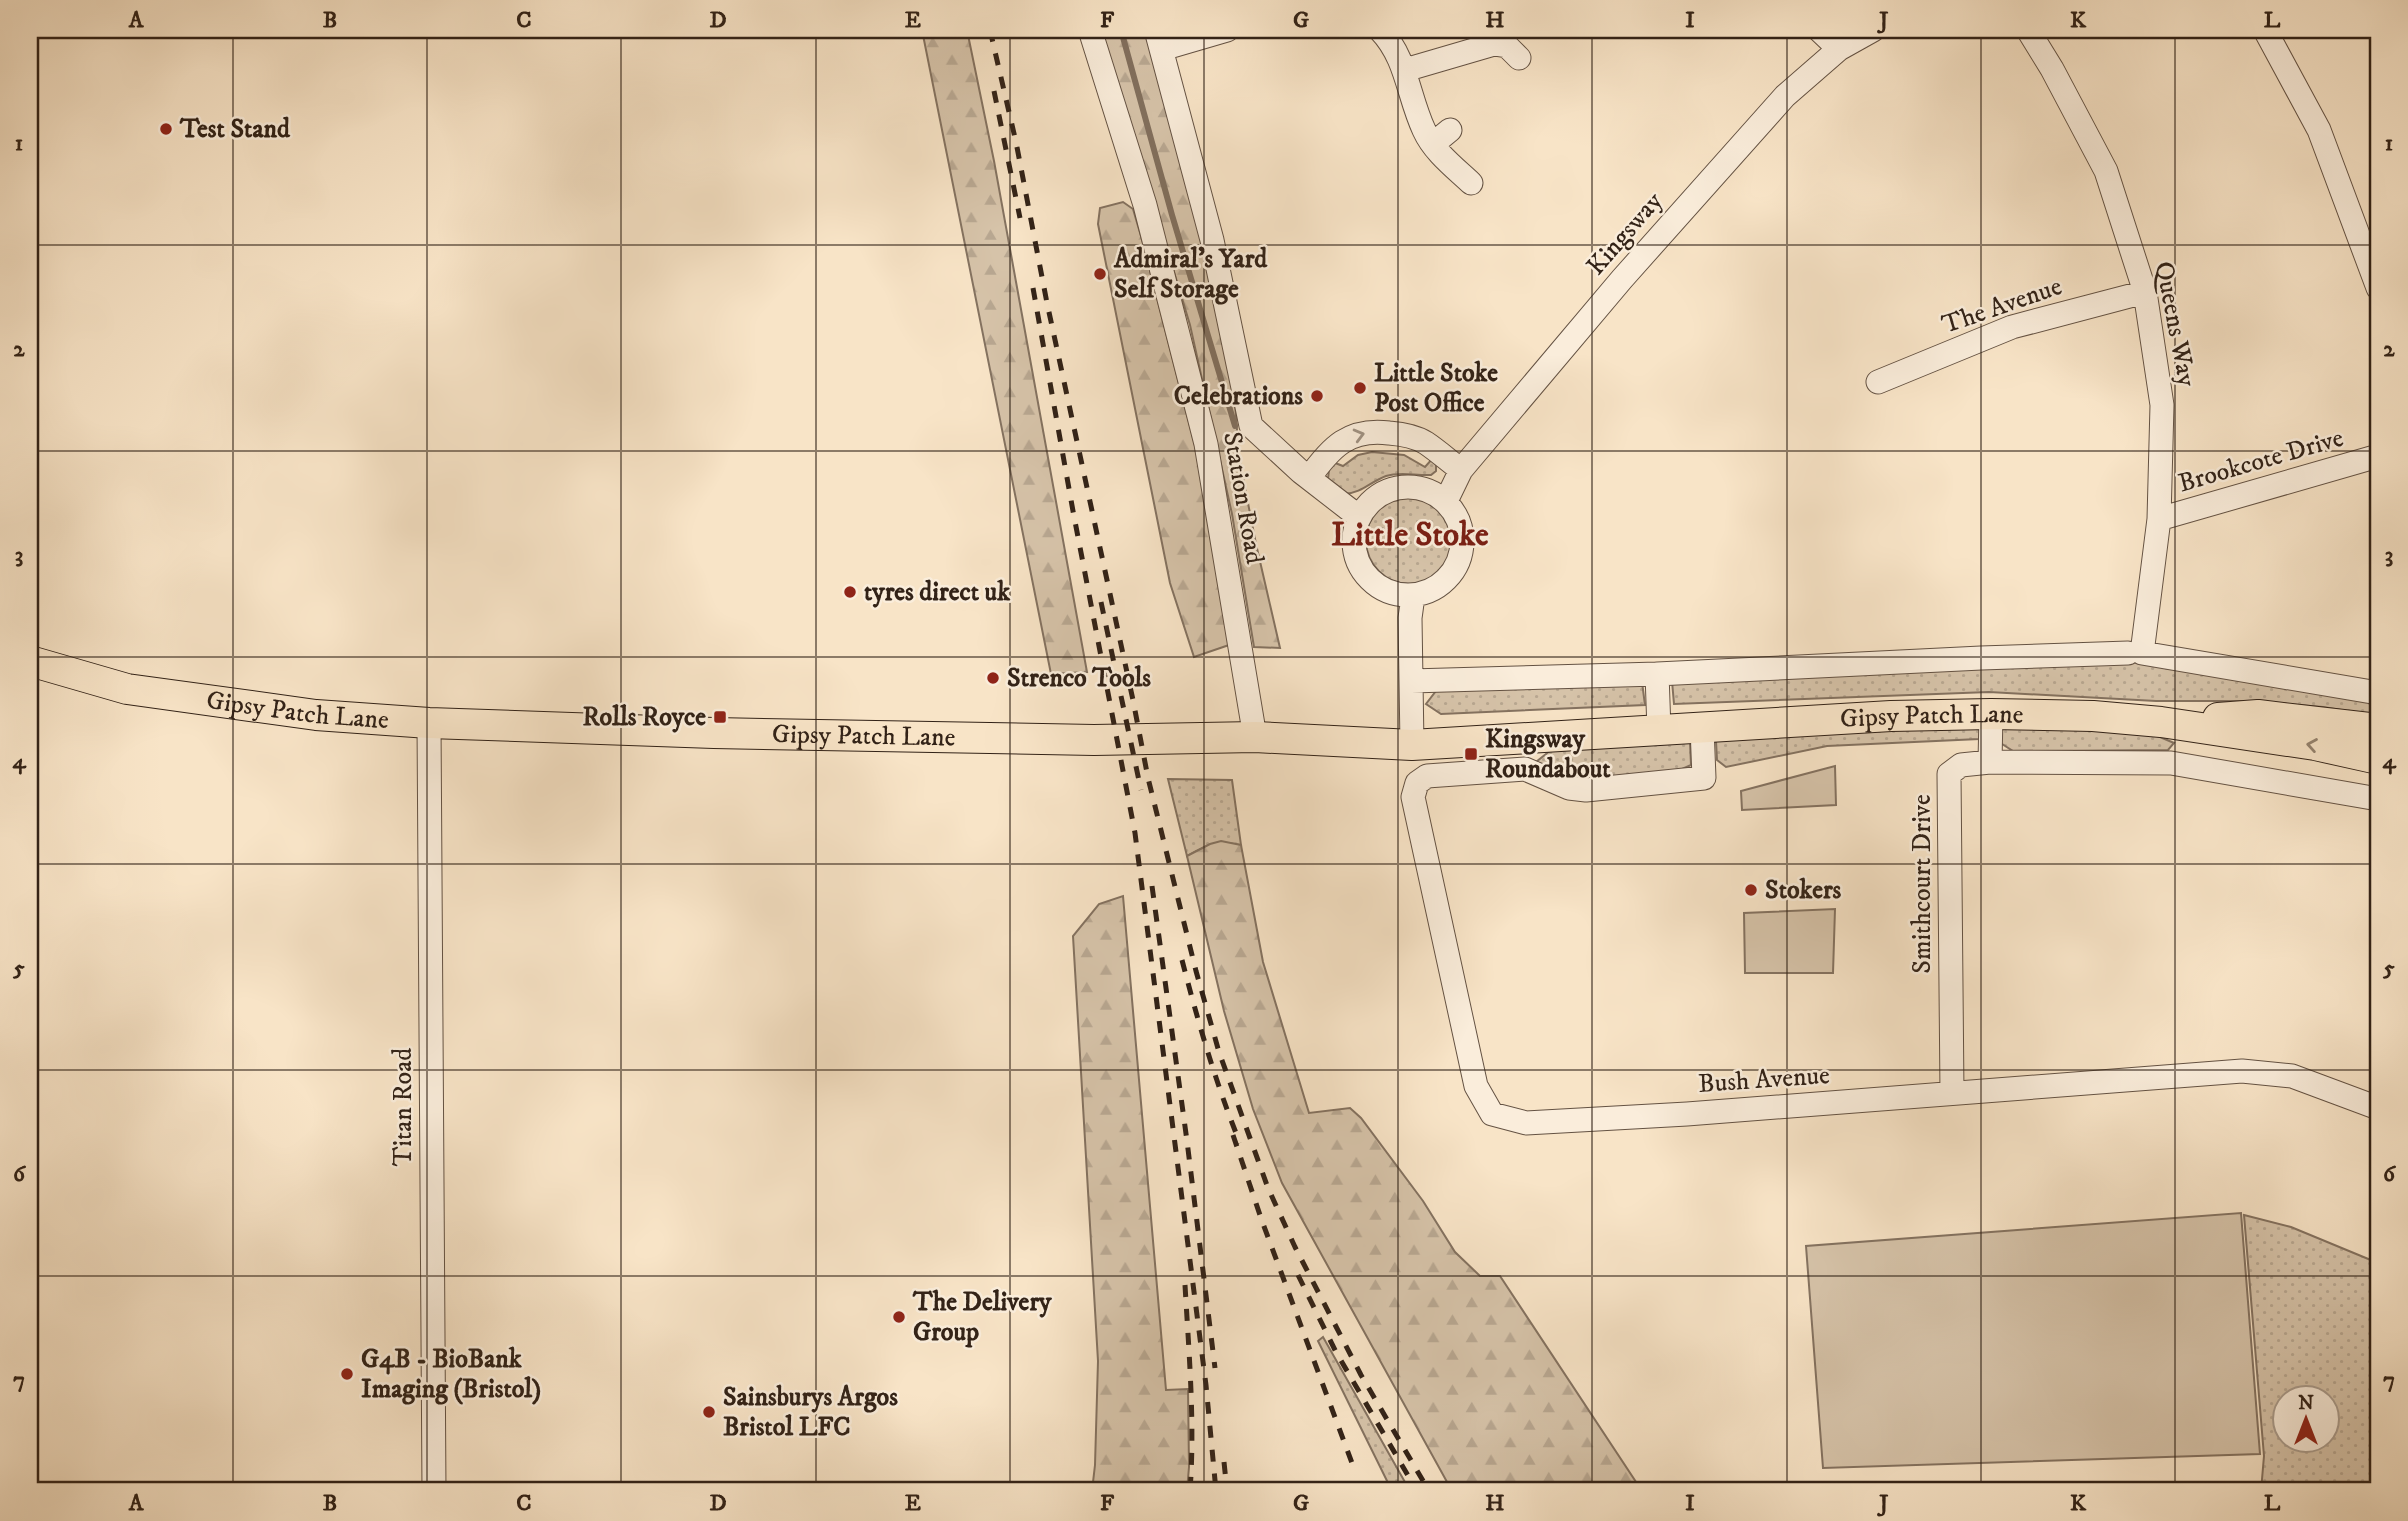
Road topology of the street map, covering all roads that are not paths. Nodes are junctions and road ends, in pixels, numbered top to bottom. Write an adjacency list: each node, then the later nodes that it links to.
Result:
1 (1090, 30): 35 (street, Station Road)
2 (1227, 30): 9 (street)
3 (1380, 30): 12 (street)
4 (1819, 30): 10 (street)
5 (1873, 30): 10 (street, Kingsway)
6 (2028, 30): 15 (street, Queens Way)
7 (2264, 30): 14 (street)
8 (1497, 37): 11 (street); 12 (street)
9 (1159, 39): 19 (street)
10 (1839, 49): 18 (street, Kingsway)
11 (1520, 58)
12 (1405, 70): 13 (street)
13 (1471, 183)
14 (2378, 288)
15 (2145, 292): 16 (street, The Avenue); 22 (street, Queens Way)
16 (1878, 382)
17 (2378, 456): 22 (street, Brookcote Drive)
18 (1461, 470): 19 (street, one-way to 18); 20 (street, Kingsway)
19 (1309, 478): 21 (street)
20 (1446, 501): 21 (street); 23 (street)
21 (1359, 517): 23 (street)
22 (2160, 519): 24 (street, Queens Way)
23 (1413, 596): 27 (street)
24 (2135, 653): 26 (street); 28 (street)
25 (30, 661): 31 (main road, Gipsy Patch Lane)
26 (1657, 674): 27 (street); 34 (street)
27 (1411, 681): 36 (street)
28 (2378, 693)
29 (1991, 715): 30 (main road, Gipsy Patch Lane); 32 (main road, Gipsy Patch Lane); 38 (street)
30 (2161, 722): 33 (main road, Gipsy Patch Lane); 37 (main road, Gipsy Patch Lane, one-way to 30)
31 (429, 723): 35 (main road, Gipsy Patch Lane); 42 (street, Titan Road)
32 (1702, 727): 34 (main road, Gipsy Patch Lane); 40 (street, Bush Avenue)
33 (2378, 729)
34 (1659, 730): 36 (main road, Gipsy Patch Lane)
35 (1255, 737): 36 (main road, Gipsy Patch Lane)
36 (1412, 745)
37 (2378, 760)
38 (1990, 762): 39 (street, Smithcourt Drive); 40 (street, Smithcourt Drive)
39 (2378, 799)
40 (1952, 1093): 41 (street, Bush Avenue)
41 (2378, 1108)
42 (434, 1491)

